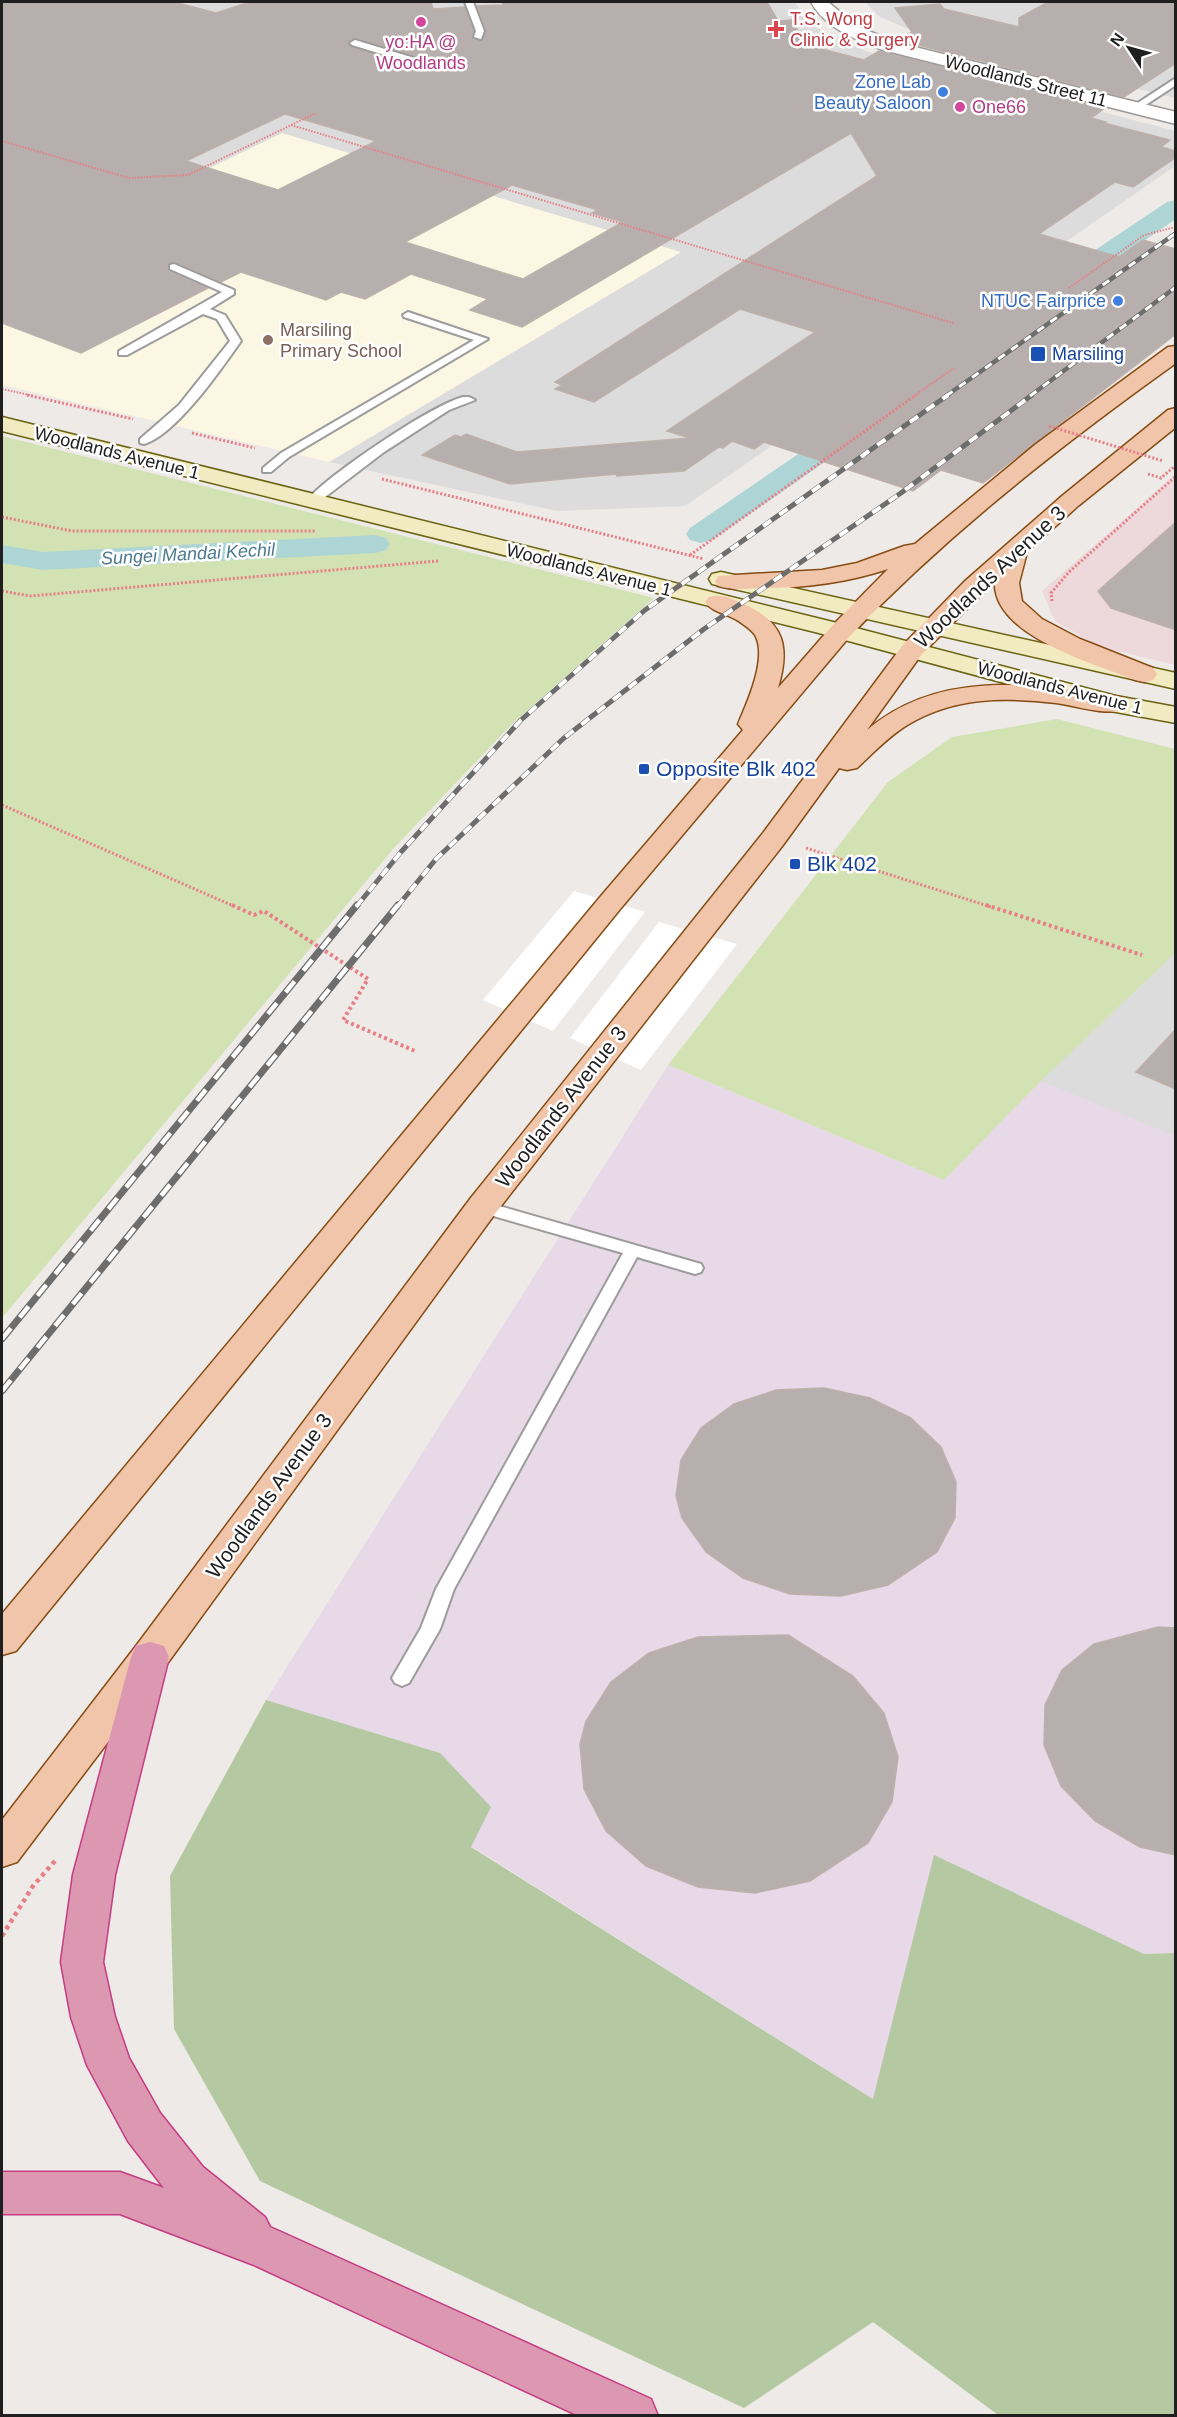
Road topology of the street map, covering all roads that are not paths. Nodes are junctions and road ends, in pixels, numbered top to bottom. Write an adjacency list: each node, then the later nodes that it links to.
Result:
1 (469, 2): 4 (lane)
2 (819, 2): 8 (street, Woodlands Street 11)
3 (838, 2): 8 (street, Woodlands Street 11)
4 (478, 37)
5 (355, 43): 6 (lane)
6 (421, 63)
7 (1176, 81): 8 (lane)
8 (1141, 104): 9 (street, Woodlands Street 11); 10 (street, Woodlands Street 11)
9 (1176, 107)
10 (1176, 118)
11 (174, 267): 12 (lane)
12 (202, 310): 15 (lane); 20 (lane)
13 (408, 315): 21 (lane)
14 (1176, 352): 23 (main road)
15 (123, 353)
16 (469, 400): 22 (lane)
17 (2, 406): 20 (main road, Woodlands Avenue 1)
18 (1176, 415): 24 (main road, Woodlands Avenue 3)
19 (2, 424): 22 (main road, Woodlands Avenue 1)
20 (144, 441): 21 (main road, Woodlands Avenue 1)
21 (267, 470): 22 (main road, Woodlands Avenue 1)
22 (329, 486): 25 (main road, Woodlands Avenue 1)
23 (931, 543): 25 (main road); 26 (main road)
24 (1015, 552): 27 (main road, Woodlands Avenue 3); 30 (main road)
25 (723, 592): 26 (main road, Woodlands Avenue 1); 28 (main road, Woodlands Avenue 1); 34 (main road)
26 (861, 610): 27 (main road, Woodlands Avenue 1); 28 (main road)
27 (934, 625): 29 (main road, Woodlands Avenue 3); 30 (main road, Woodlands Avenue 1)
28 (841, 632): 29 (main road, Woodlands Avenue 1); 34 (main road)
29 (912, 650): 32 (main road, Woodlands Avenue 1); 35 (main road, Woodlands Avenue 3)
30 (1144, 674): 31 (main road, Woodlands Avenue 1)
31 (1176, 681)
32 (1114, 704): 33 (main road, Woodlands Avenue 1); 35 (main road)
33 (1176, 715)
34 (727, 764): 39 (main road)
35 (795, 810): 36 (main road, Woodlands Avenue 3)
36 (482, 1206): 37 (lane); 40 (main road, Woodlands Avenue 3)
37 (633, 1250): 38 (lane); 41 (lane)
38 (695, 1268)
39 (2, 1640)
40 (150, 1657): 42 (main road, Woodlands Avenue 3); 44 (highway)
41 (402, 1678)
42 (2, 1850)
43 (2, 2193): 44 (highway)
44 (268, 2248): 45 (highway)
45 (634, 2415)

